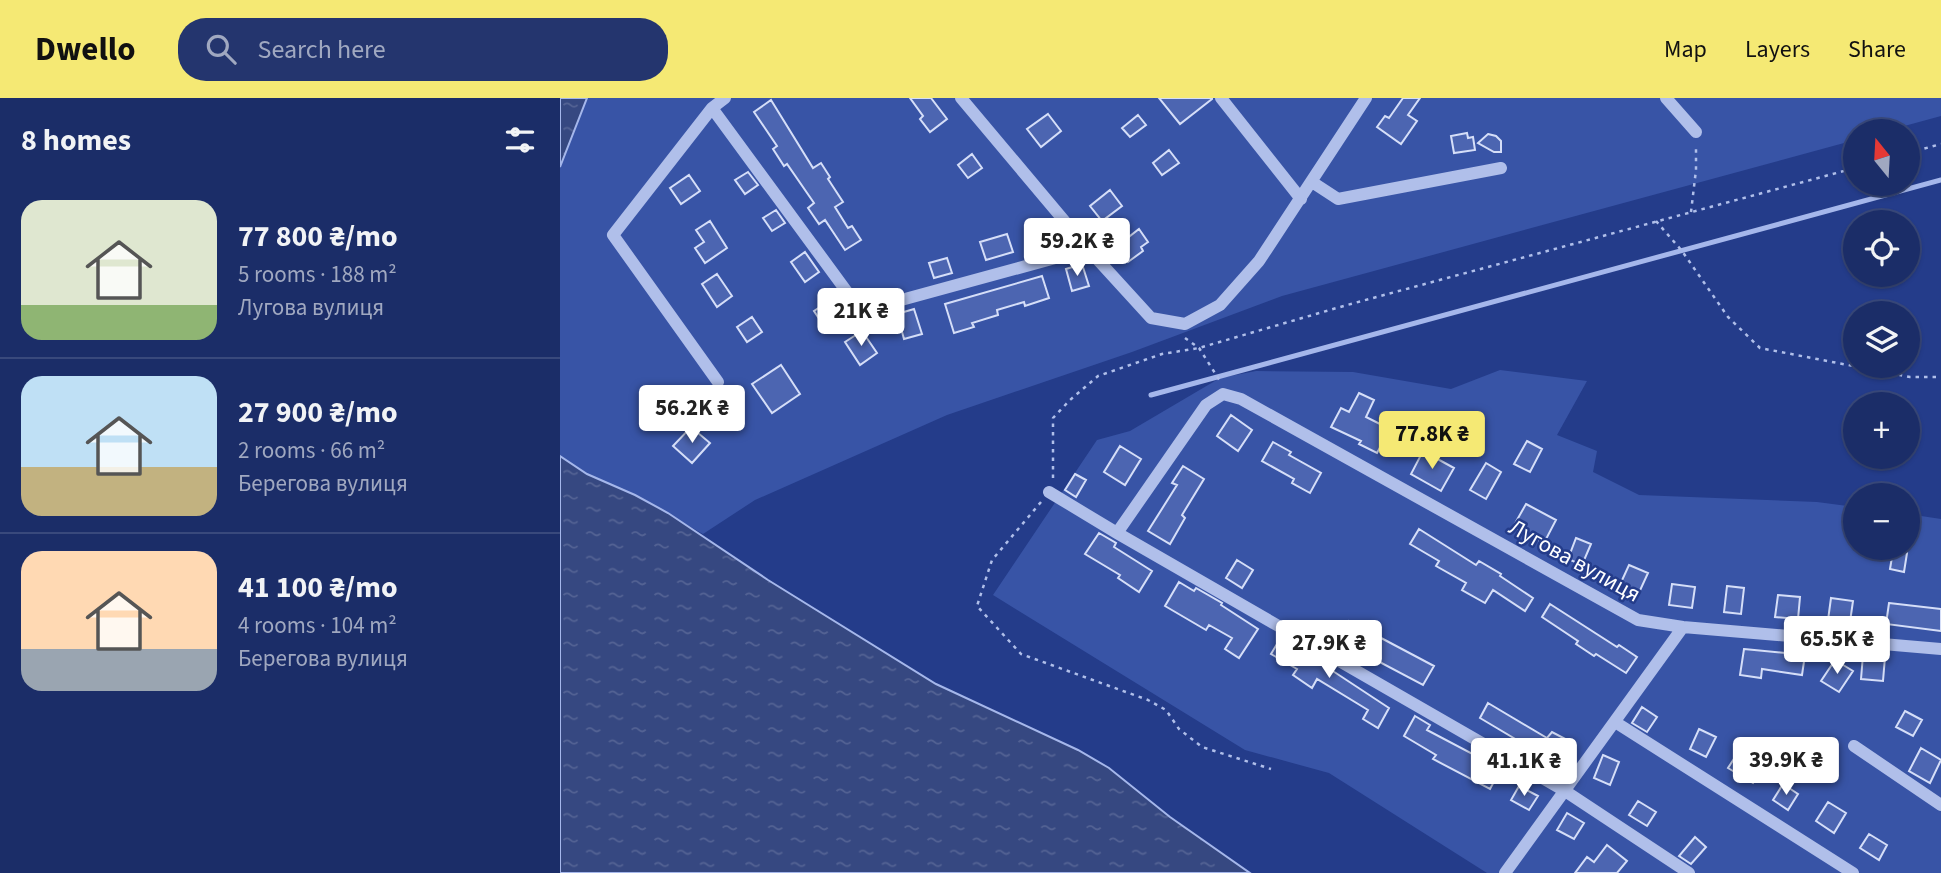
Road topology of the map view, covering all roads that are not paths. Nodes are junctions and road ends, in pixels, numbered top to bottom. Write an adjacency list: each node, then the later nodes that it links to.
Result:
1 (725, 98): 6 (street)
2 (961, 98): 11 (street)
3 (1221, 98): 10 (street)
4 (1366, 98): 9 (street)
5 (1666, 98): 7 (street)
6 (712, 107): 11 (street); 12 (street)
7 (1696, 132)
8 (1501, 168): 9 (street)
9 (1312, 182): 10 (street)
10 (1301, 199): 11 (street)
11 (1088, 249)
12 (719, 382)
13 (1049, 492): 14 (street)
14 (1117, 533): 15 (street, Лугова вулиця); 19 (street)
15 (1683, 627): 16 (street, Лугова вулиця); 17 (street)
16 (1941, 649)
17 (1615, 722): 19 (street); 23 (street)
18 (1854, 746): 20 (street)
19 (1565, 791): 21 (street); 22 (street)
20 (1941, 805)
21 (1505, 873)
22 (1689, 873)
23 (1853, 873)

